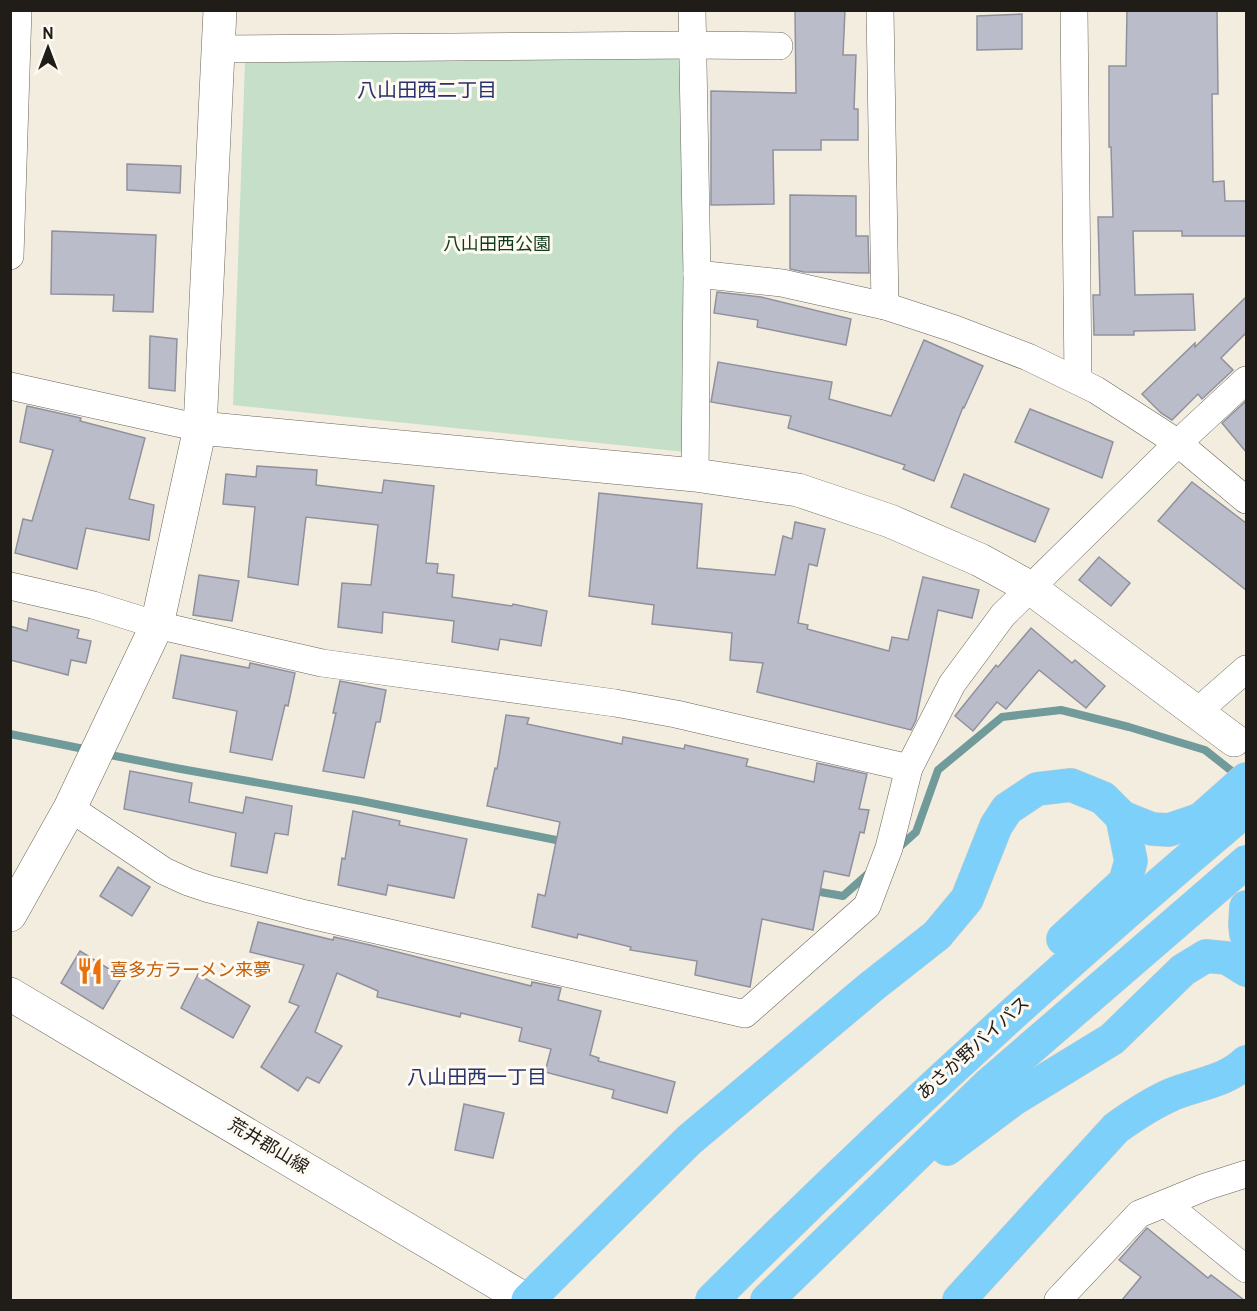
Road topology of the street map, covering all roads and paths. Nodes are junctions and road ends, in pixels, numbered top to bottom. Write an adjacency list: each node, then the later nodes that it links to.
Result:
1 (18, 10): 9 (street)
2 (220, 10): 8 (street)
3 (692, 10): 6 (street)
4 (880, 10): 12 (street)
5 (1074, 10): 13 (street)
6 (692, 45): 7 (street); 8 (street); 11 (street)
7 (779, 46)
8 (219, 49): 16 (street)
9 (12, 136): 10 (street)
10 (10, 256)
11 (697, 274): 12 (street); 18 (street)
12 (885, 306): 13 (street)
13 (1078, 380): 17 (street)
14 (1246, 380): 17 (street)
15 (10, 386): 16 (street)
16 (200, 428): 18 (street); 22 (street)
17 (1178, 443): 19 (street); 21 (street)
18 (695, 474): 21 (street)
19 (1246, 500)
20 (10, 586): 22 (street)
21 (1029, 587): 24 (street); 26 (street)
22 (157, 625): 26 (street); 28 (street)
23 (1246, 669): 24 (street)
24 (1197, 712): 25 (street)
25 (1234, 740)
26 (909, 768): 28 (street)
27 (1246, 779): 30 (highway)
28 (70, 808): 33 (street)
29 (1246, 810): 37 (highway, あさか野バイパス)
30 (1122, 817): 37 (highway); 43 (highway)
31 (1246, 862): 41 (highway, あさか野バイパス)
32 (1246, 908): 34 (highway)
33 (10, 915)
34 (1246, 934)
35 (1246, 970): 41 (highway)
36 (10, 994): 43 (street, 荒井郡山線)
37 (958, 1062): 44 (highway, あさか野バイパス)
38 (1246, 1062): 46 (highway)
39 (1246, 1174): 40 (street)
40 (1166, 1204): 42 (street); 47 (street)
41 (830, 1237): 45 (highway, あさか野バイパス)
42 (1246, 1269)
43 (527, 1300)
44 (712, 1300)
45 (767, 1300)
46 (959, 1300)
47 (1058, 1300)

